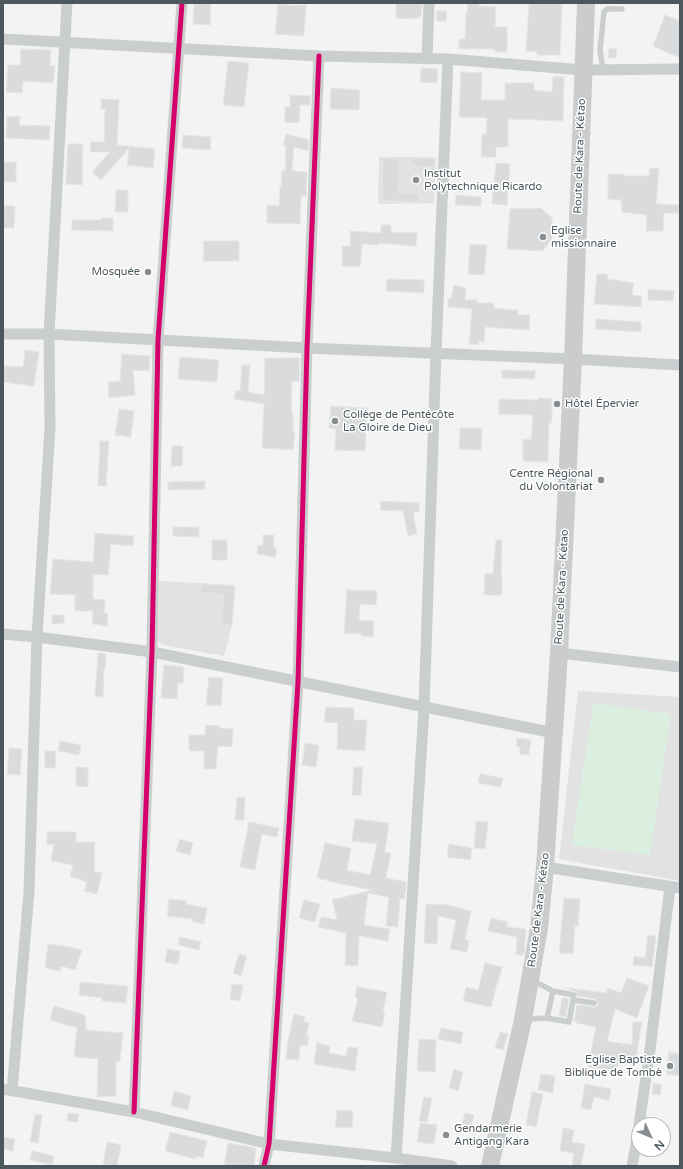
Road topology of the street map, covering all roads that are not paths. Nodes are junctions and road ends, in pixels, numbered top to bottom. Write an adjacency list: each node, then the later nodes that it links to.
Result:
1 (67, 3): 7 (street)
2 (182, 3): 8 (street)
3 (429, 3): 10 (street)
4 (586, 3): 12 (main road, Route de Kara - Kétao)
5 (622, 9): 13 (lane)
6 (3, 39): 7 (street)
7 (65, 42): 8 (street); 16 (street)
8 (179, 48): 9 (street); 17 (street)
9 (319, 56): 10 (street); 18 (street)
10 (427, 59): 11 (street)
11 (448, 59): 12 (street); 19 (street)
12 (583, 70): 13 (street); 20 (main road, Route de Kara - Kétao)
13 (603, 70): 14 (street)
14 (680, 70)
15 (3, 334): 16 (street)
16 (49, 334): 17 (street); 23 (street)
17 (158, 340): 18 (street); 24 (street)
18 (307, 348): 19 (street); 27 (street)
19 (436, 353): 20 (street); 28 (street)
20 (572, 359): 21 (street); 25 (main road, Route de Kara - Kétao)
21 (680, 365)
22 (3, 634): 23 (street)
23 (37, 637): 24 (street); 38 (street)
24 (152, 652): 27 (street); 39 (street)
25 (559, 652): 26 (street); 29 (main road, Route de Kara - Kétao)
26 (680, 667)
27 (298, 682): 28 (street); 41 (street)
28 (424, 708): 29 (street); 42 (street)
29 (554, 733): 30 (main road, Route de Kara - Kétao)
30 (545, 866): 31 (street); 32 (main road, Route de Kara - Kétao)
31 (675, 887): 40 (street)
32 (530, 978): 33 (lane); 37 (main road, Route de Kara - Kétao)
33 (553, 991): 34 (lane); 36 (lane)
34 (573, 1000): 35 (lane); 36 (lane)
35 (594, 1003)
36 (547, 1018): 37 (lane)
37 (523, 1020): 46 (main road, Route de Kara - Kétao)
38 (7, 1090): 39 (street)
39 (134, 1112): 41 (street)
40 (640, 1117)
41 (269, 1144): 43 (street); 44 (street)
42 (396, 1158): 43 (street); 45 (street)
43 (383, 1161)
44 (264, 1166)
45 (452, 1166)
46 (490, 1166)

